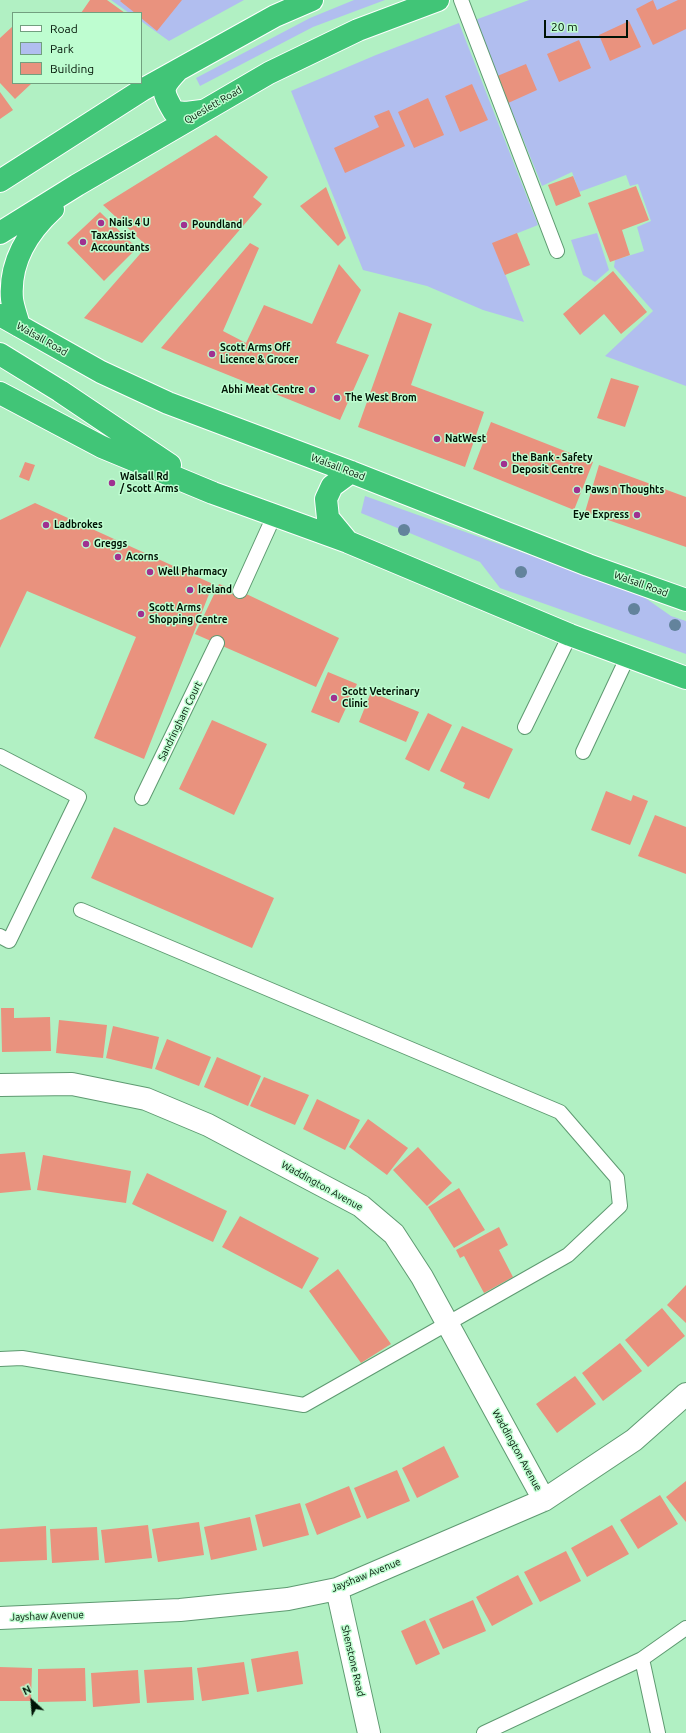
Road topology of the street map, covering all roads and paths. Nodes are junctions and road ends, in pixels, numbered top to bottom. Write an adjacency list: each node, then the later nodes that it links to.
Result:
1 (312, 0): 4 (highway)
2 (438, 0): 5 (highway, Queslett Road)
3 (461, 0): 9 (lane)
4 (179, 70): 5 (highway); 6 (highway)
5 (203, 111): 7 (highway, Queslett Road)
6 (0, 181)
7 (77, 185): 8 (highway, Queslett Road); 11 (highway)
8 (0, 233)
9 (557, 251)
10 (0, 315): 11 (highway, Walsall Road)
11 (19, 326): 14 (highway, Walsall Road)
12 (0, 354): 15 (highway)
13 (0, 393): 15 (highway)
14 (351, 472): 17 (highway); 19 (highway, Walsall Road)
15 (213, 493): 16 (highway)
16 (274, 516): 17 (highway); 18 (lane)
17 (348, 542): 20 (highway)
18 (240, 591)
19 (686, 600)
20 (570, 635): 22 (highway); 24 (lane)
21 (217, 643): 27 (lane, Sandringham Court)
22 (628, 656): 23 (highway); 25 (lane)
23 (686, 678)
24 (525, 727)
25 (583, 752)
26 (0, 756): 29 (lane)
27 (142, 798)
28 (81, 910): 31 (lane)
29 (0, 936)
30 (0, 1085): 31 (street, Waddington Avenue)
31 (447, 1324): 32 (lane); 34 (street, Waddington Avenue)
32 (0, 1359)
33 (686, 1394): 34 (street, Jayshaw Avenue)
34 (544, 1500): 35 (street, Jayshaw Avenue)
35 (336, 1589): 36 (street, Jayshaw Avenue); 39 (street, Shenstone Road)
36 (0, 1618)
37 (686, 1628): 38 (lane)
38 (642, 1659): 40 (lane); 41 (lane)
39 (369, 1733)
40 (484, 1733)
41 (658, 1733)

